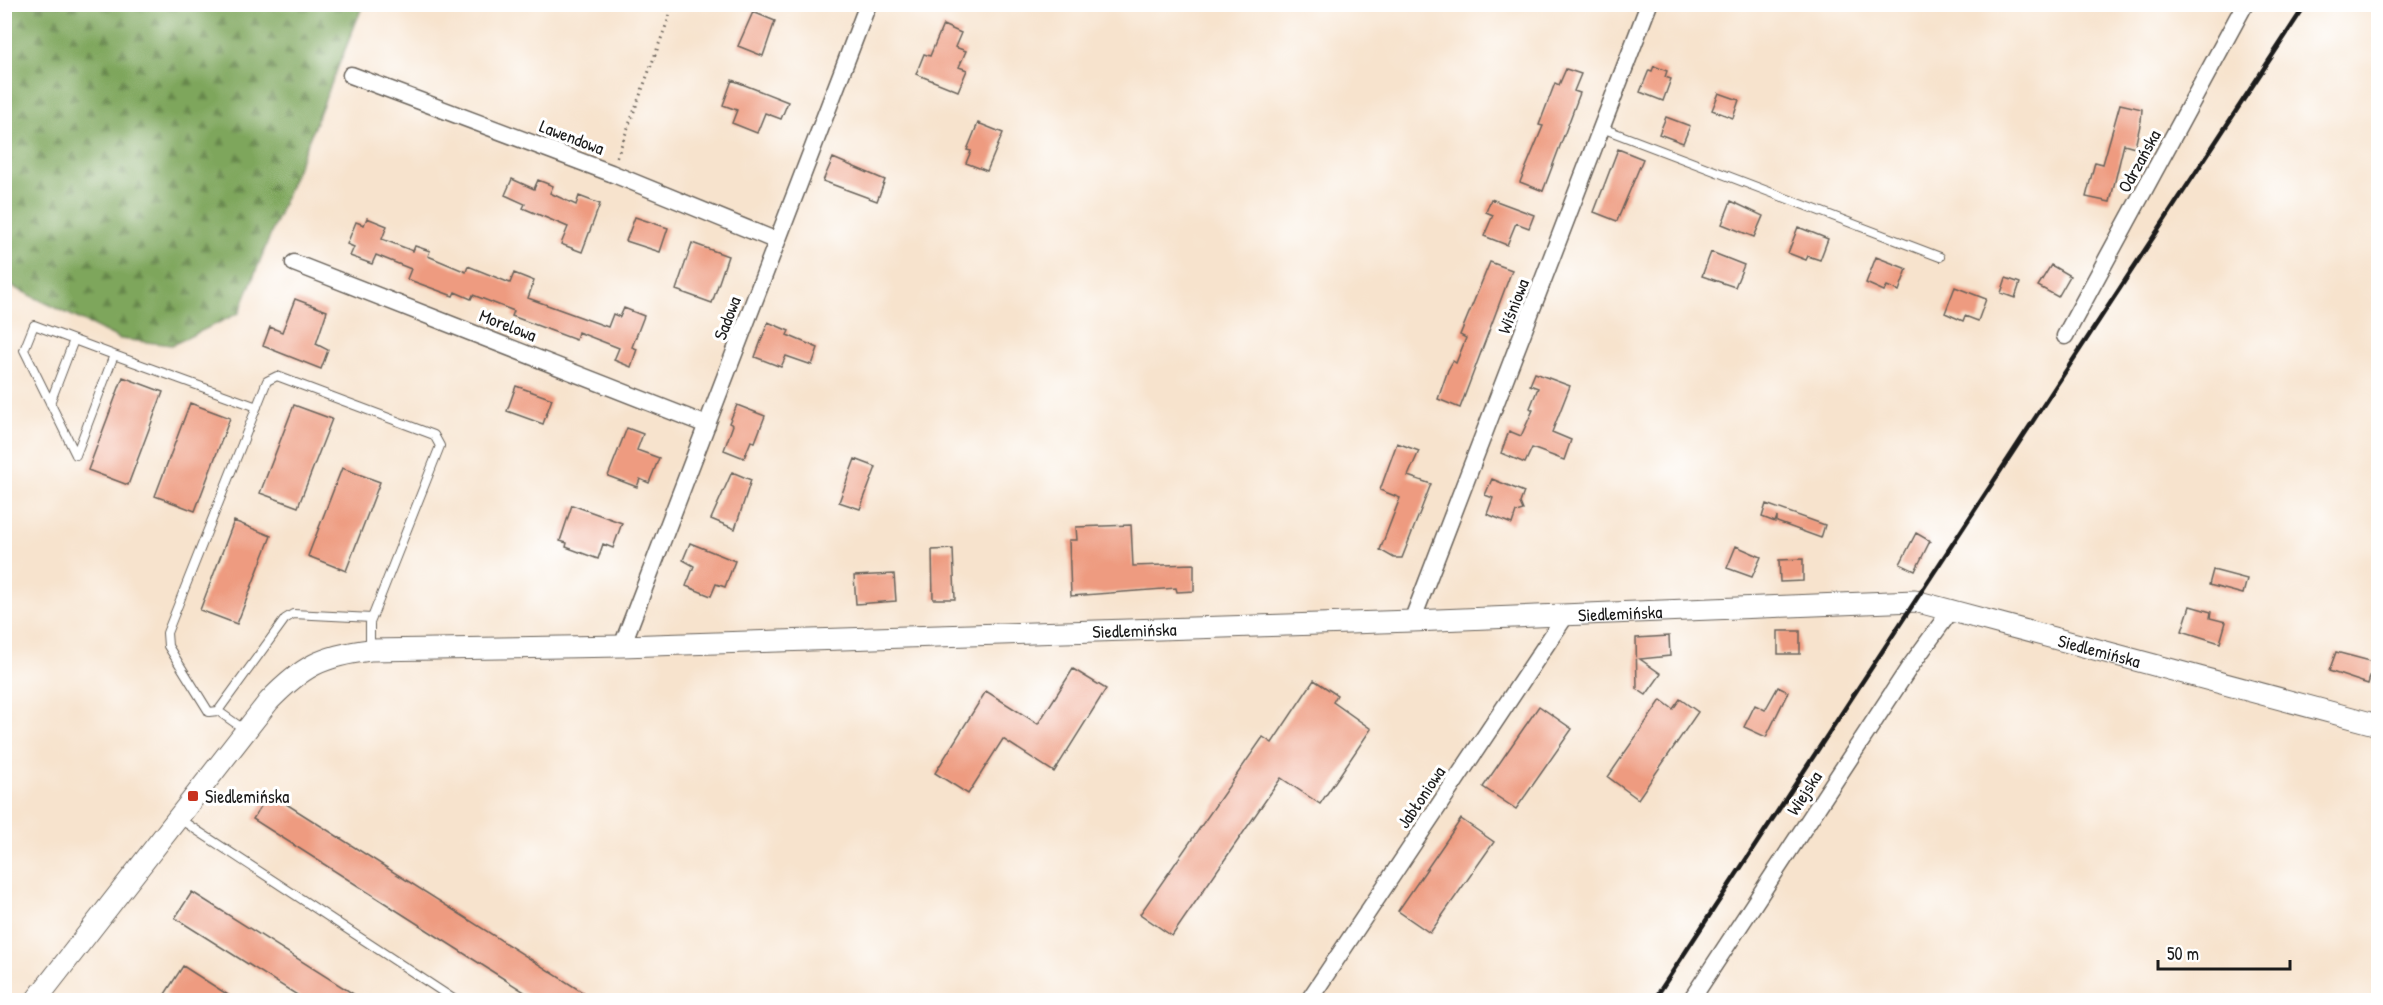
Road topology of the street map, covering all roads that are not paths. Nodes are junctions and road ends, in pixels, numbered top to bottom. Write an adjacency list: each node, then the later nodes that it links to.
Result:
1 (868, 4): 6 (street, Sadowa)
2 (1649, 4): 5 (street, Wiśniowa)
3 (2245, 4): 9 (street, Odrzańska)
4 (351, 75): 6 (street, Lawendowa)
5 (1602, 128): 7 (lane); 18 (street, Wiśniowa)
6 (777, 241): 14 (street, Sadowa)
7 (1940, 257)
8 (294, 263): 14 (street, Morelowa)
9 (2065, 336)
10 (74, 340): 11 (lane); 12 (lane); 12 (lane)
11 (114, 355): 12 (lane); 13 (lane)
12 (50, 403)
13 (257, 406): 17 (lane); 21 (lane)
14 (707, 424): 19 (street, Sadowa)
15 (1952, 609): 16 (street, Siedlemińska); 22 (street, Siedlemińska); 28 (street, Wiejska)
16 (1566, 615): 18 (street, Siedlemińska); 27 (street, Jabłoniowa)
17 (372, 618): 20 (lane); 21 (lane)
18 (1412, 621): 19 (street, Siedlemińska)
19 (622, 646): 20 (street, Siedlemińska)
20 (370, 650): 23 (street, Siedlemińska)
21 (218, 711): 23 (lane)
22 (2379, 725)
23 (245, 730): 24 (street, Siedlemińska)
24 (177, 818): 25 (street, Siedlemińska); 26 (lane)
25 (36, 1000)
26 (455, 1000)
27 (1308, 1000)
28 (1691, 1000)

